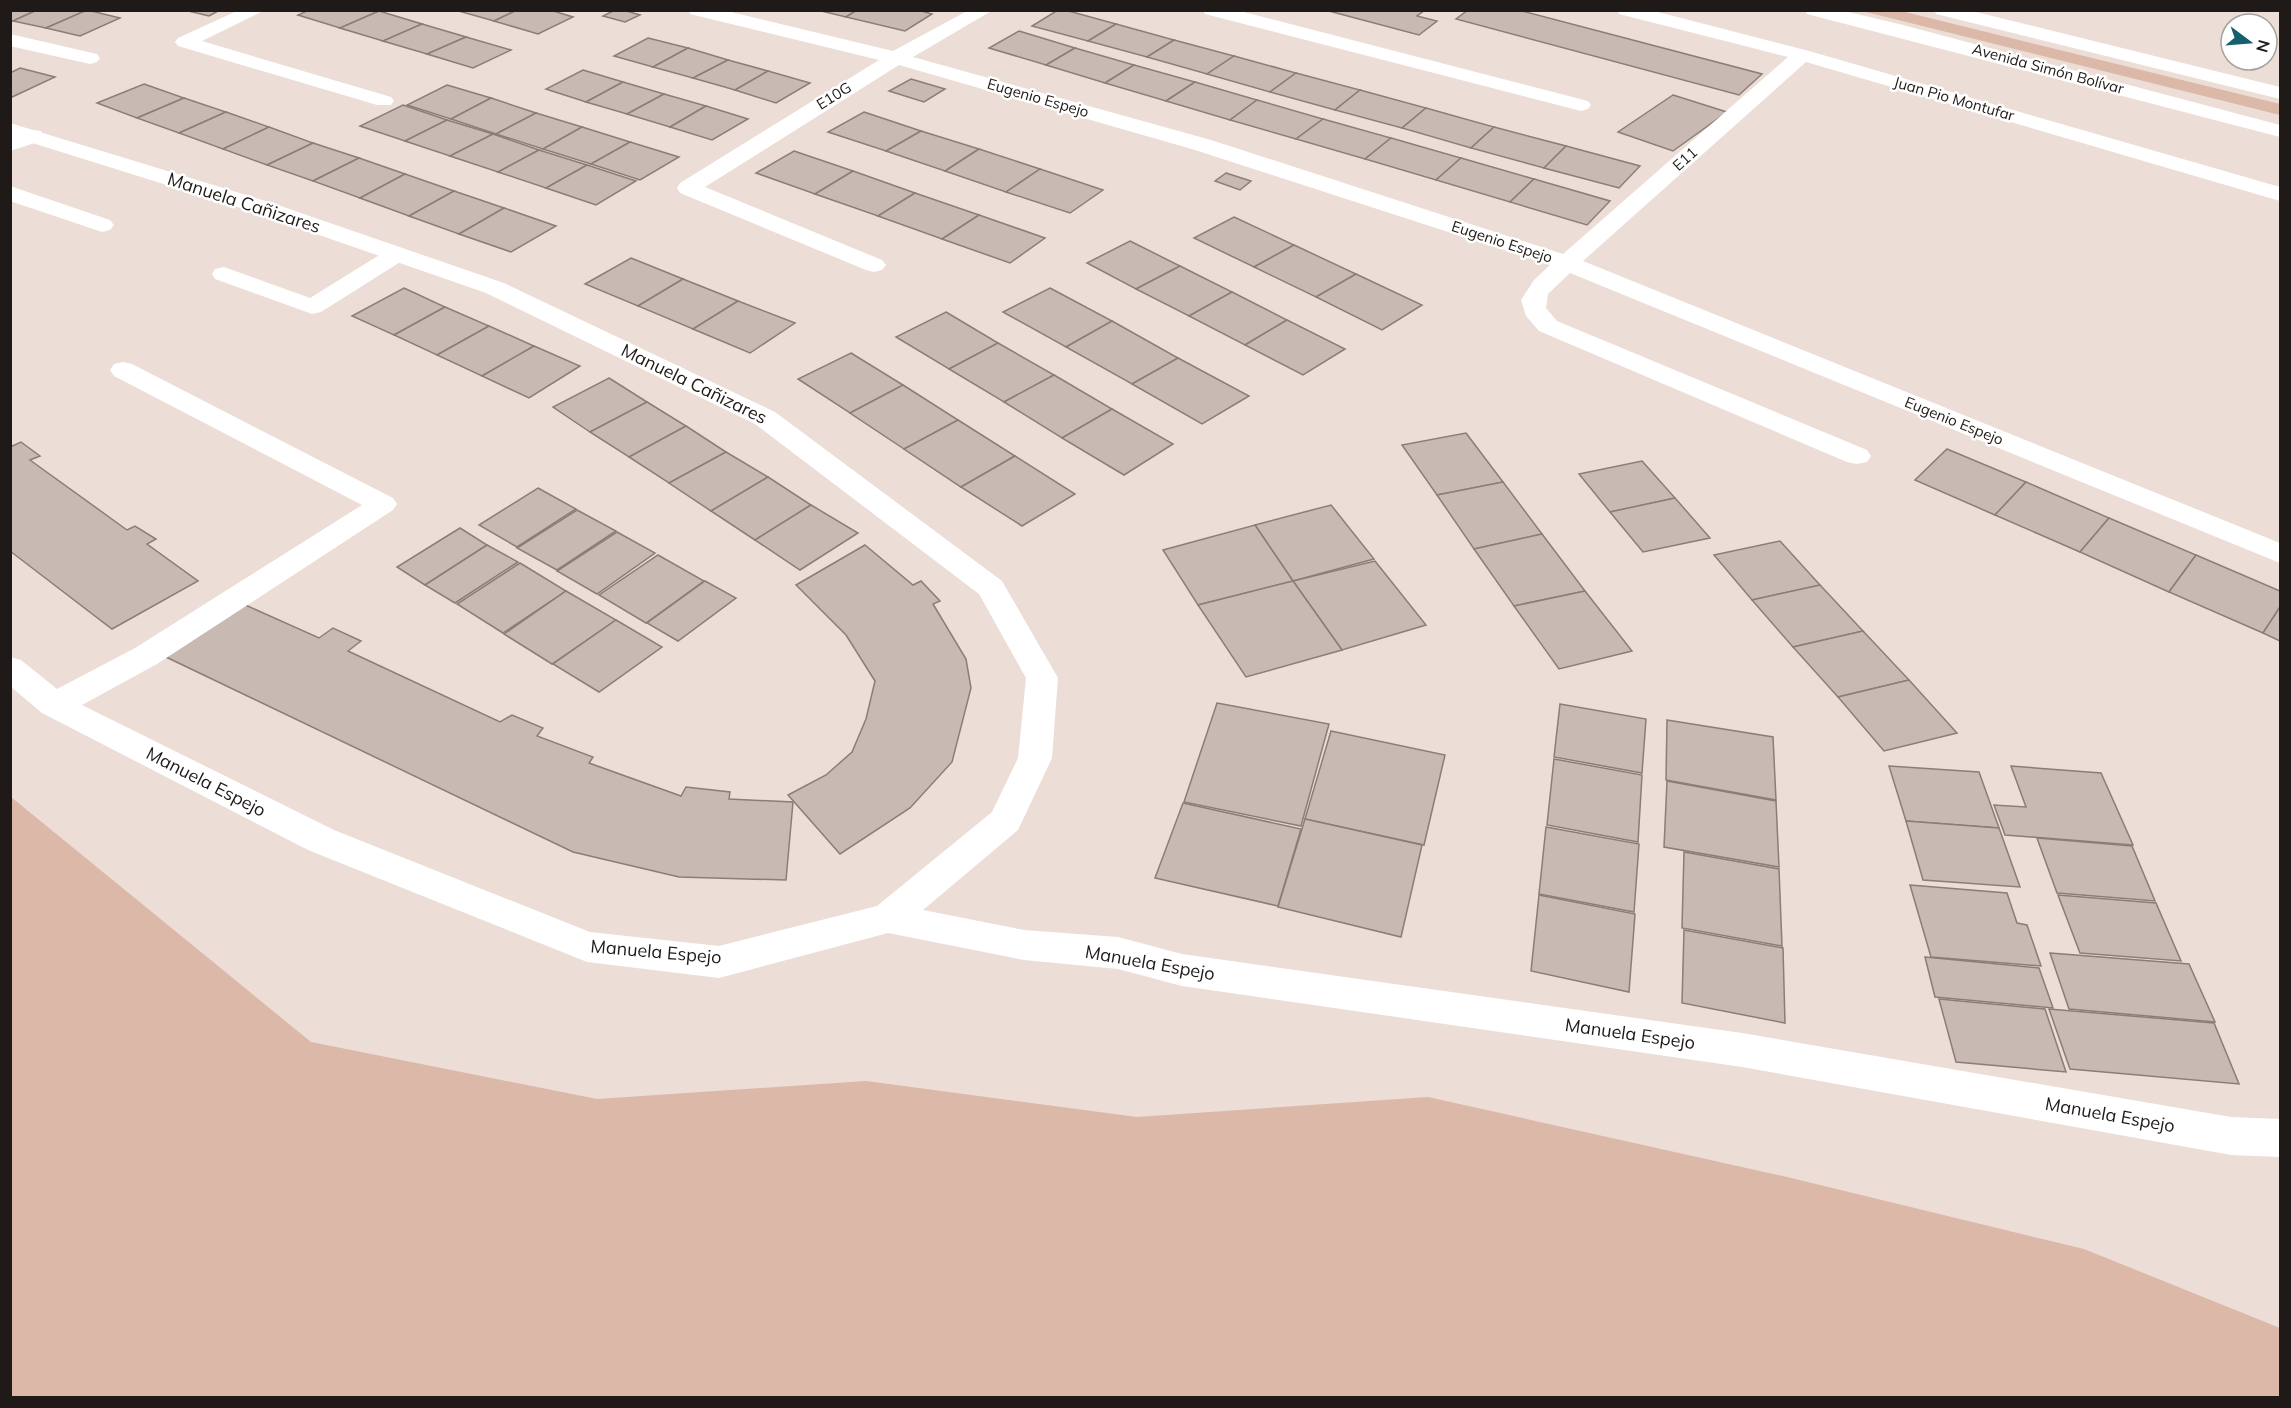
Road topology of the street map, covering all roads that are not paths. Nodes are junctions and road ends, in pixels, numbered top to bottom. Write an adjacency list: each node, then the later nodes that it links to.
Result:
1 (256, 10): 13 (main road)
2 (697, 10): 11 (main road, Eugenio Espejo)
3 (984, 10): 11 (main road, E10G)
4 (1212, 10): 14 (main road)
5 (1626, 10): 9 (main road, Juan Pio Montufar)
6 (1814, 10): 15 (main road, Avenida Simón Bolívar)
7 (1943, 10): 12 (main road, Avenida Simón Bolívar)
8 (10, 40): 10 (main road)
9 (1802, 55): 18 (main road, Juan Pio Montufar); 21 (main road, E11)
10 (90, 58)
11 (896, 58): 21 (main road, Eugenio Espejo); 22 (main road, E10G)
12 (2280, 93)
13 (384, 101)
14 (1581, 105)
15 (2280, 131)
16 (18, 137): 20 (main road, Manuela Cañizares)
17 (10, 193): 19 (main road)
18 (2280, 194)
19 (102, 225)
20 (397, 254): 23 (main road); 29 (main road, Manuela Cañizares)
21 (1567, 263): 25 (main road, E11); 26 (main road, Eugenio Espejo)
22 (874, 266)
23 (224, 274)
24 (123, 370): 28 (main road)
25 (1857, 456)
26 (2280, 554)
27 (10, 668): 28 (main road, Manuela Espejo)
28 (54, 705): 29 (main road, Manuela Espejo)
29 (888, 918): 30 (main road, Manuela Espejo)
30 (2280, 1138)

